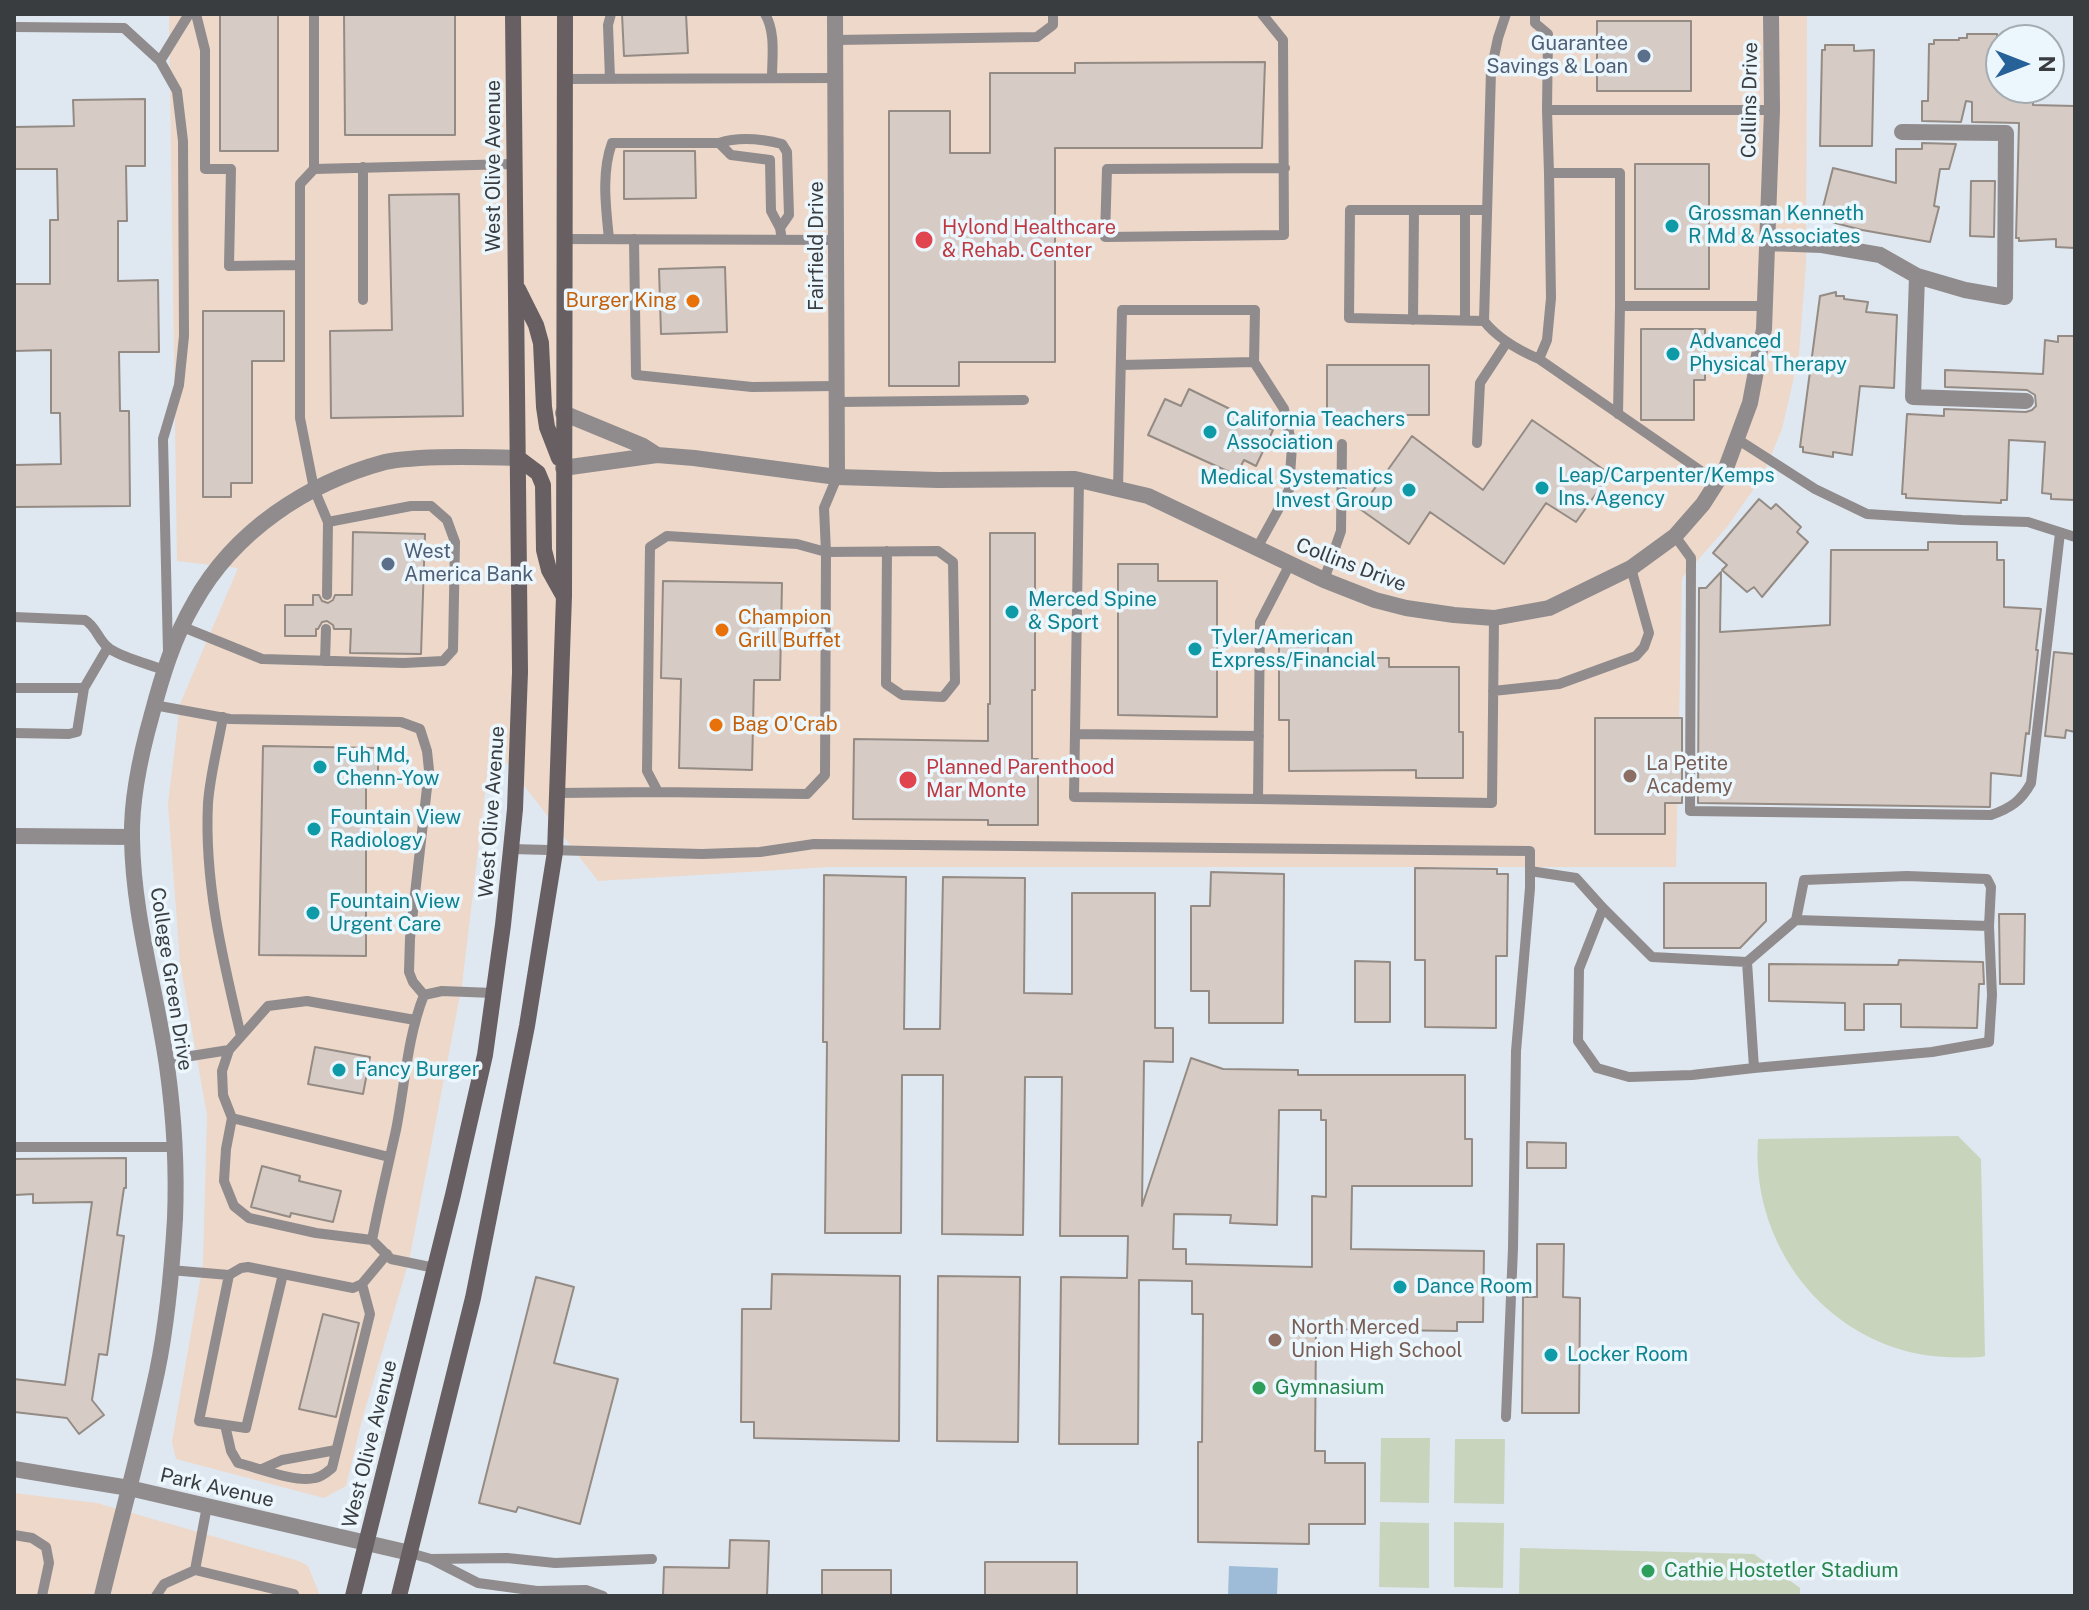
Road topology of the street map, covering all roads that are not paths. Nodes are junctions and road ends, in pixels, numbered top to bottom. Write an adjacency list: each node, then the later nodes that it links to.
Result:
1 (189, 14): 16 (lane)
2 (196, 14): 39 (lane)
3 (314, 14): 28 (lane)
4 (513, 14): 25 (main road, West Olive Avenue)
5 (565, 14): 19 (main road)
6 (611, 14): 20 (lane)
7 (765, 14): 17 (lane)
8 (835, 14): 15 (street, Fairfield Drive)
9 (1053, 14): 15 (lane)
10 (1262, 14): 27 (lane)
11 (1506, 14): 32 (lane)
12 (1535, 14): 21 (lane)
13 (1771, 14): 22 (street, Collins Drive)
14 (14, 27): 16 (lane)
15 (835, 40): 18 (street, Fairfield Drive)
16 (160, 61): 86 (lane)
17 (772, 78): 18 (lane); 20 (lane)
18 (835, 78): 37 (street, Fairfield Drive)
19 (564, 79): 20 (lane); 34 (main road)
20 (610, 79)
21 (1547, 110): 22 (lane); 29 (lane)
22 (1772, 110): 38 (street, Collins Drive)
23 (1902, 132): 40 (street)
24 (719, 143): 33 (lane); 33 (lane); 35 (lane)
25 (514, 164): 26 (lane); 41 (main road, West Olive Avenue)
26 (363, 167): 28 (lane); 42 (lane)
27 (1285, 168): 27 (lane)
28 (314, 169): 39 (lane)
29 (1549, 173): 43 (lane); 49 (lane)
30 (1414, 210): 31 (lane); 45 (lane); 45 (lane)
31 (1465, 210): 32 (lane); 46 (lane)
32 (1487, 210): 47 (lane)
33 (781, 234): 36 (lane); 37 (lane)
34 (563, 239): 35 (lane); 55 (main road)
35 (609, 239): 36 (lane)
36 (634, 239): 52 (lane)
37 (837, 240): 52 (street, Fairfield Drive)
38 (1767, 243): 40 (street); 44 (street, Collins Drive)
39 (300, 265): 66 (lane)
40 (1917, 276): 54 (street)
41 (515, 284): 61 (main road, West Olive Avenue); 62 (main road)
42 (363, 300)
43 (1620, 306): 44 (lane); 56 (lane)
44 (1765, 306): 57 (street, Collins Drive)
45 (1413, 320): 46 (lane)
46 (1465, 320): 47 (lane)
47 (1484, 321): 48 (lane)
48 (1507, 342): 49 (lane); 58 (lane)
49 (1539, 359): 56 (lane)
50 (1254, 362): 51 (lane); 51 (lane); 72 (lane)
51 (1121, 365): 67 (lane)
52 (837, 394): 53 (lane); 63 (street, Fairfield Drive)
53 (1024, 400)
54 (2026, 401)
55 (563, 413): 60 (street, Collins Drive); 62 (main road)
56 (1618, 414): 65 (lane)
57 (1737, 439): 65 (street, Collins Drive); 69 (lane)
58 (1477, 443)
59 (1342, 444): 77 (lane)
60 (657, 455): 62 (street, Collins Drive); 63 (street, Collins Drive)
61 (518, 458): 66 (street, College Green Drive); 79 (main road); 100 (main road, West Olive Avenue)
62 (563, 468): 79 (main road)
63 (837, 477): 64 (street, Collins Drive); 74 (lane)
64 (1079, 480): 67 (street, Collins Drive); 93 (lane)
65 (1717, 482): 70 (street, Collins Drive)
66 (314, 489): 68 (lane); 82 (street, College Green Drive)
67 (1118, 489): 72 (street, Collins Drive)
68 (328, 522): 78 (lane); 85 (lane)
69 (2060, 533): 70 (lane); 71 (lane)
70 (1675, 536): 76 (street, Collins Drive)
71 (2075, 537)
72 (1257, 548): 75 (street, Collins Drive)
73 (887, 551): 73 (lane); 74 (lane)
74 (826, 552): 95 (lane); 95 (lane)
75 (1290, 564): 77 (street, Collins Drive); 94 (lane)
76 (1631, 568): 81 (street, Collins Drive); 89 (lane)
77 (1324, 580): 81 (street, Collins Drive)
78 (327, 595)
79 (564, 596): 96 (main road)
80 (14, 617): 84 (lane)
81 (1494, 618): 89 (lane)
82 (183, 627): 85 (lane); 86 (street, College Green Drive)
83 (326, 629): 85 (lane)
84 (108, 647): 86 (lane); 88 (lane)
85 (325, 661)
86 (166, 665): 90 (street, College Green Drive)
87 (14, 688): 88 (lane)
88 (84, 688): 92 (lane)
89 (1493, 691): 97 (lane)
90 (154, 705): 91 (lane); 99 (street, College Green Drive)
91 (223, 717): 108 (lane); 110 (lane)
92 (14, 733)
93 (1075, 734): 94 (lane); 97 (lane)
94 (1259, 736): 97 (lane)
95 (658, 792): 96 (lane)
96 (557, 793): 101 (main road)
97 (1258, 799)
98 (14, 836): 99 (street)
99 (132, 837): 112 (street, College Green Drive)
100 (511, 849): 101 (lane); 107 (main road, West Olive Avenue)
101 (555, 852): 102 (lane); 134 (main road)
102 (1530, 871): 103 (lane); 125 (lane)
103 (1603, 908): 106 (lane); 113 (lane)
104 (1796, 920): 105 (lane); 105 (lane); 106 (lane)
105 (1989, 926): 113 (lane)
106 (1747, 962): 113 (lane)
107 (493, 993): 108 (lane); 120 (main road, West Olive Avenue)
108 (424, 995): 109 (lane)
109 (415, 1020): 110 (lane); 117 (lane)
110 (241, 1036): 111 (lane)
111 (229, 1050): 112 (lane); 114 (lane)
112 (166, 1060): 116 (street, College Green Drive)
113 (1754, 1068)
114 (232, 1118): 117 (lane); 118 (lane)
115 (14, 1147): 116 (lane)
116 (173, 1147): 121 (street, College Green Drive)
117 (389, 1157): 118 (lane)
118 (372, 1240): 119 (lane)
119 (387, 1254): 120 (lane); 124 (lane)
120 (435, 1268): 133 (main road, West Olive Avenue)
121 (170, 1270): 123 (lane); 130 (street, College Green Drive)
122 (283, 1274): 123 (lane); 124 (lane); 126 (lane)
123 (229, 1275): 126 (lane)
124 (362, 1284): 127 (lane)
125 (1506, 1417)
126 (225, 1425): 129 (lane)
127 (336, 1450): 129 (lane); 129 (lane)
128 (14, 1469): 130 (street, Park Avenue)
129 (262, 1469)
130 (129, 1488): 131 (street, Park Avenue); 139 (street, College Green Drive)
131 (207, 1506): 133 (street, Park Avenue); 137 (lane)
132 (14, 1535): 140 (lane)
133 (367, 1542): 134 (street, Park Avenue); 143 (main road, West Olive Avenue)
134 (410, 1553): 135 (lane); 144 (main road)
135 (431, 1559): 136 (lane); 138 (lane)
136 (652, 1559)
137 (195, 1570): 141 (lane); 142 (lane)
138 (537, 1593): 145 (lane)
139 (106, 1595)
140 (42, 1596)
141 (156, 1596)
142 (293, 1596)
143 (353, 1596)
144 (399, 1596)
145 (603, 1596)

